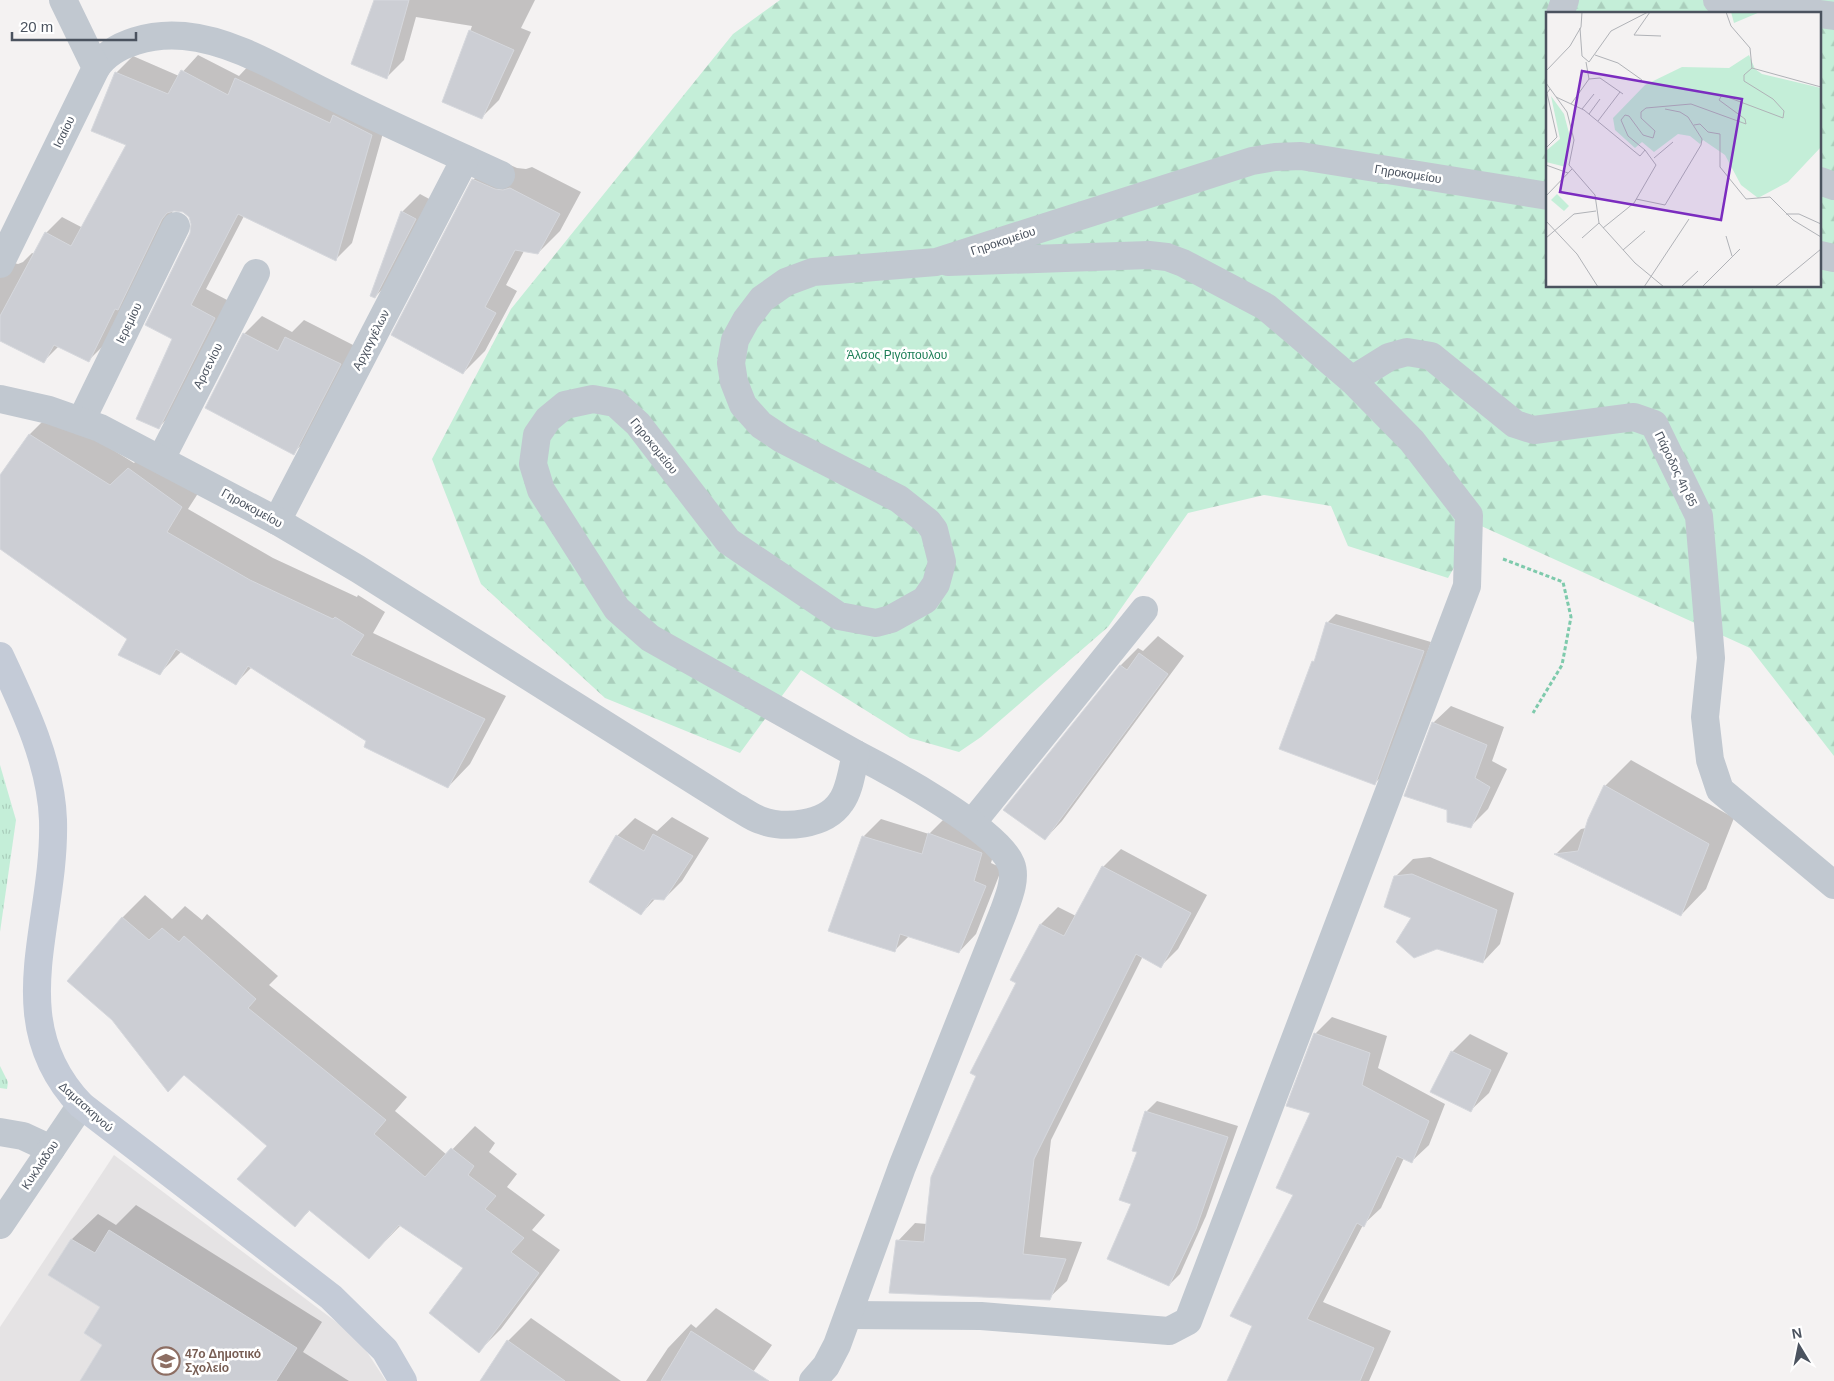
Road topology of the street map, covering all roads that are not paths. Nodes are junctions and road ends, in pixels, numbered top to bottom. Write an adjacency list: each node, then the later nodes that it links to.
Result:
1 (63, 0): 6 (street)
2 (1565, 0): 4 (street)
3 (1717, 0): 5 (street)
4 (1561, 12)
5 (1805, 12)
6 (96, 68): 7 (street); 14 (street, Ισαίου)
7 (465, 159): 8 (street); 20 (street, Αρχαγγέλων)
8 (501, 175)
9 (1822, 182): 10 (street)
10 (1834, 186)
11 (1546, 196): 13 (street, Γηροκομείου)
12 (176, 226): 18 (street, Ιερεμίου)
13 (936, 262): 16 (street); 23 (street, Γηροκομείου)
14 (0, 264)
15 (256, 273): 19 (street, Αρσενίου)
16 (1352, 380): 25 (street, Πάροδος 4η 85); 30 (street)
17 (0, 399): 18 (street, Γηροκομείου)
18 (81, 421): 19 (street, Γηροκομείου)
19 (161, 459): 20 (street, Γηροκομείου)
20 (277, 522): 23 (street, Γηροκομείου)
21 (1144, 610): 24 (street)
22 (0, 656): 26 (main road, Δαμασκηνού)
23 (856, 754): 24 (street)
24 (972, 823): 30 (street)
25 (1834, 885)
26 (80, 1105): 28 (street, Κυκλιάδου); 31 (main road, Δαμασκηνού)
27 (0, 1132): 28 (street)
28 (51, 1150): 29 (street, Κυκλιάδου)
29 (0, 1225)
30 (849, 1316): 32 (street)
31 (403, 1381)
32 (813, 1381)

